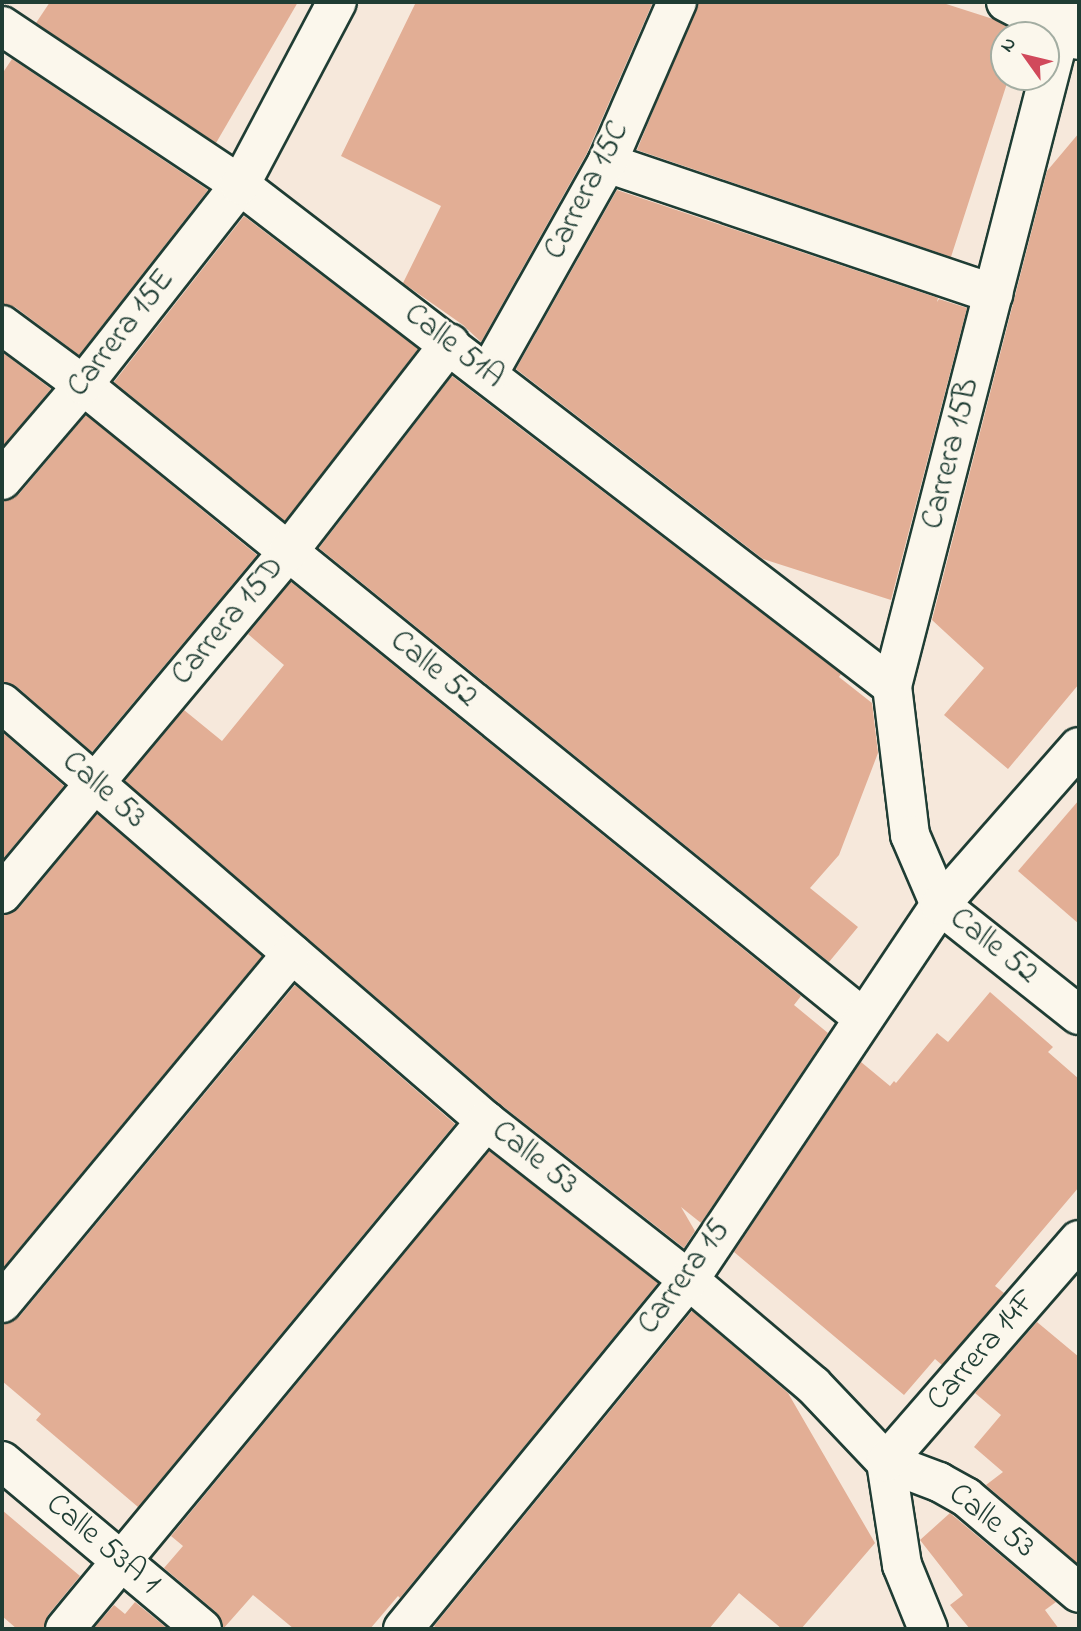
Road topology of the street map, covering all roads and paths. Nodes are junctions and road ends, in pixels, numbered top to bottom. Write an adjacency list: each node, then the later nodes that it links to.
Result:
1 (337, 2): 7 (street)
2 (677, 2): 6 (street, Carrera 15C)
3 (1006, 2): 4 (street)
4 (1070, 24): 8 (street, Carrera 15B)
5 (2, 26): 7 (street, Calle 51A)
6 (607, 163): 8 (street); 11 (street, Carrera 15C)
7 (240, 185): 10 (street, Calle 51A); 12 (street, Carrera 15E)
8 (993, 294): 15 (street, Carrera 15B)
9 (2, 325): 12 (street, Calle 52)
10 (450, 343): 11 (street, Calle 51A); 14 (street, Carrera 15D)
11 (488, 374): 15 (street, Calle 51A)
12 (83, 385): 13 (street, Carrera 15E); 14 (street, Calle 52)
13 (2, 481)
14 (288, 552): 18 (street, Carrera 15D); 23 (street, Calle 52)
15 (892, 686): 20 (street, Carrera 15B)
16 (2, 703): 18 (street, Calle 53)
17 (1079, 747): 20 (street, Carrera 15)
18 (94, 783): 19 (street, Carrera 15D); 21 (street, Calle 53)
19 (2, 894)
20 (940, 905): 22 (street, Calle 52); 23 (street, Carrera 15)
21 (292, 954): 24 (street, Calle 53); 27 (street)
22 (1079, 1015)
23 (862, 1017): 26 (street, Carrera 15)
24 (486, 1121): 26 (street, Calle 53); 30 (street)
25 (1079, 1240): 29 (street, Carrera 14F)
26 (689, 1280): 29 (street, Calle 53); 34 (street, Carrera 15)
27 (2, 1303)
28 (2, 1461): 30 (street, Calle 53A 1)
29 (886, 1462): 31 (street, Calle 53); 35 (street)
30 (121, 1562): 32 (street); 33 (street, Calle 53A 1)
31 (1079, 1593)
32 (65, 1629)
33 (202, 1629)
34 (403, 1629)
35 (928, 1629)

